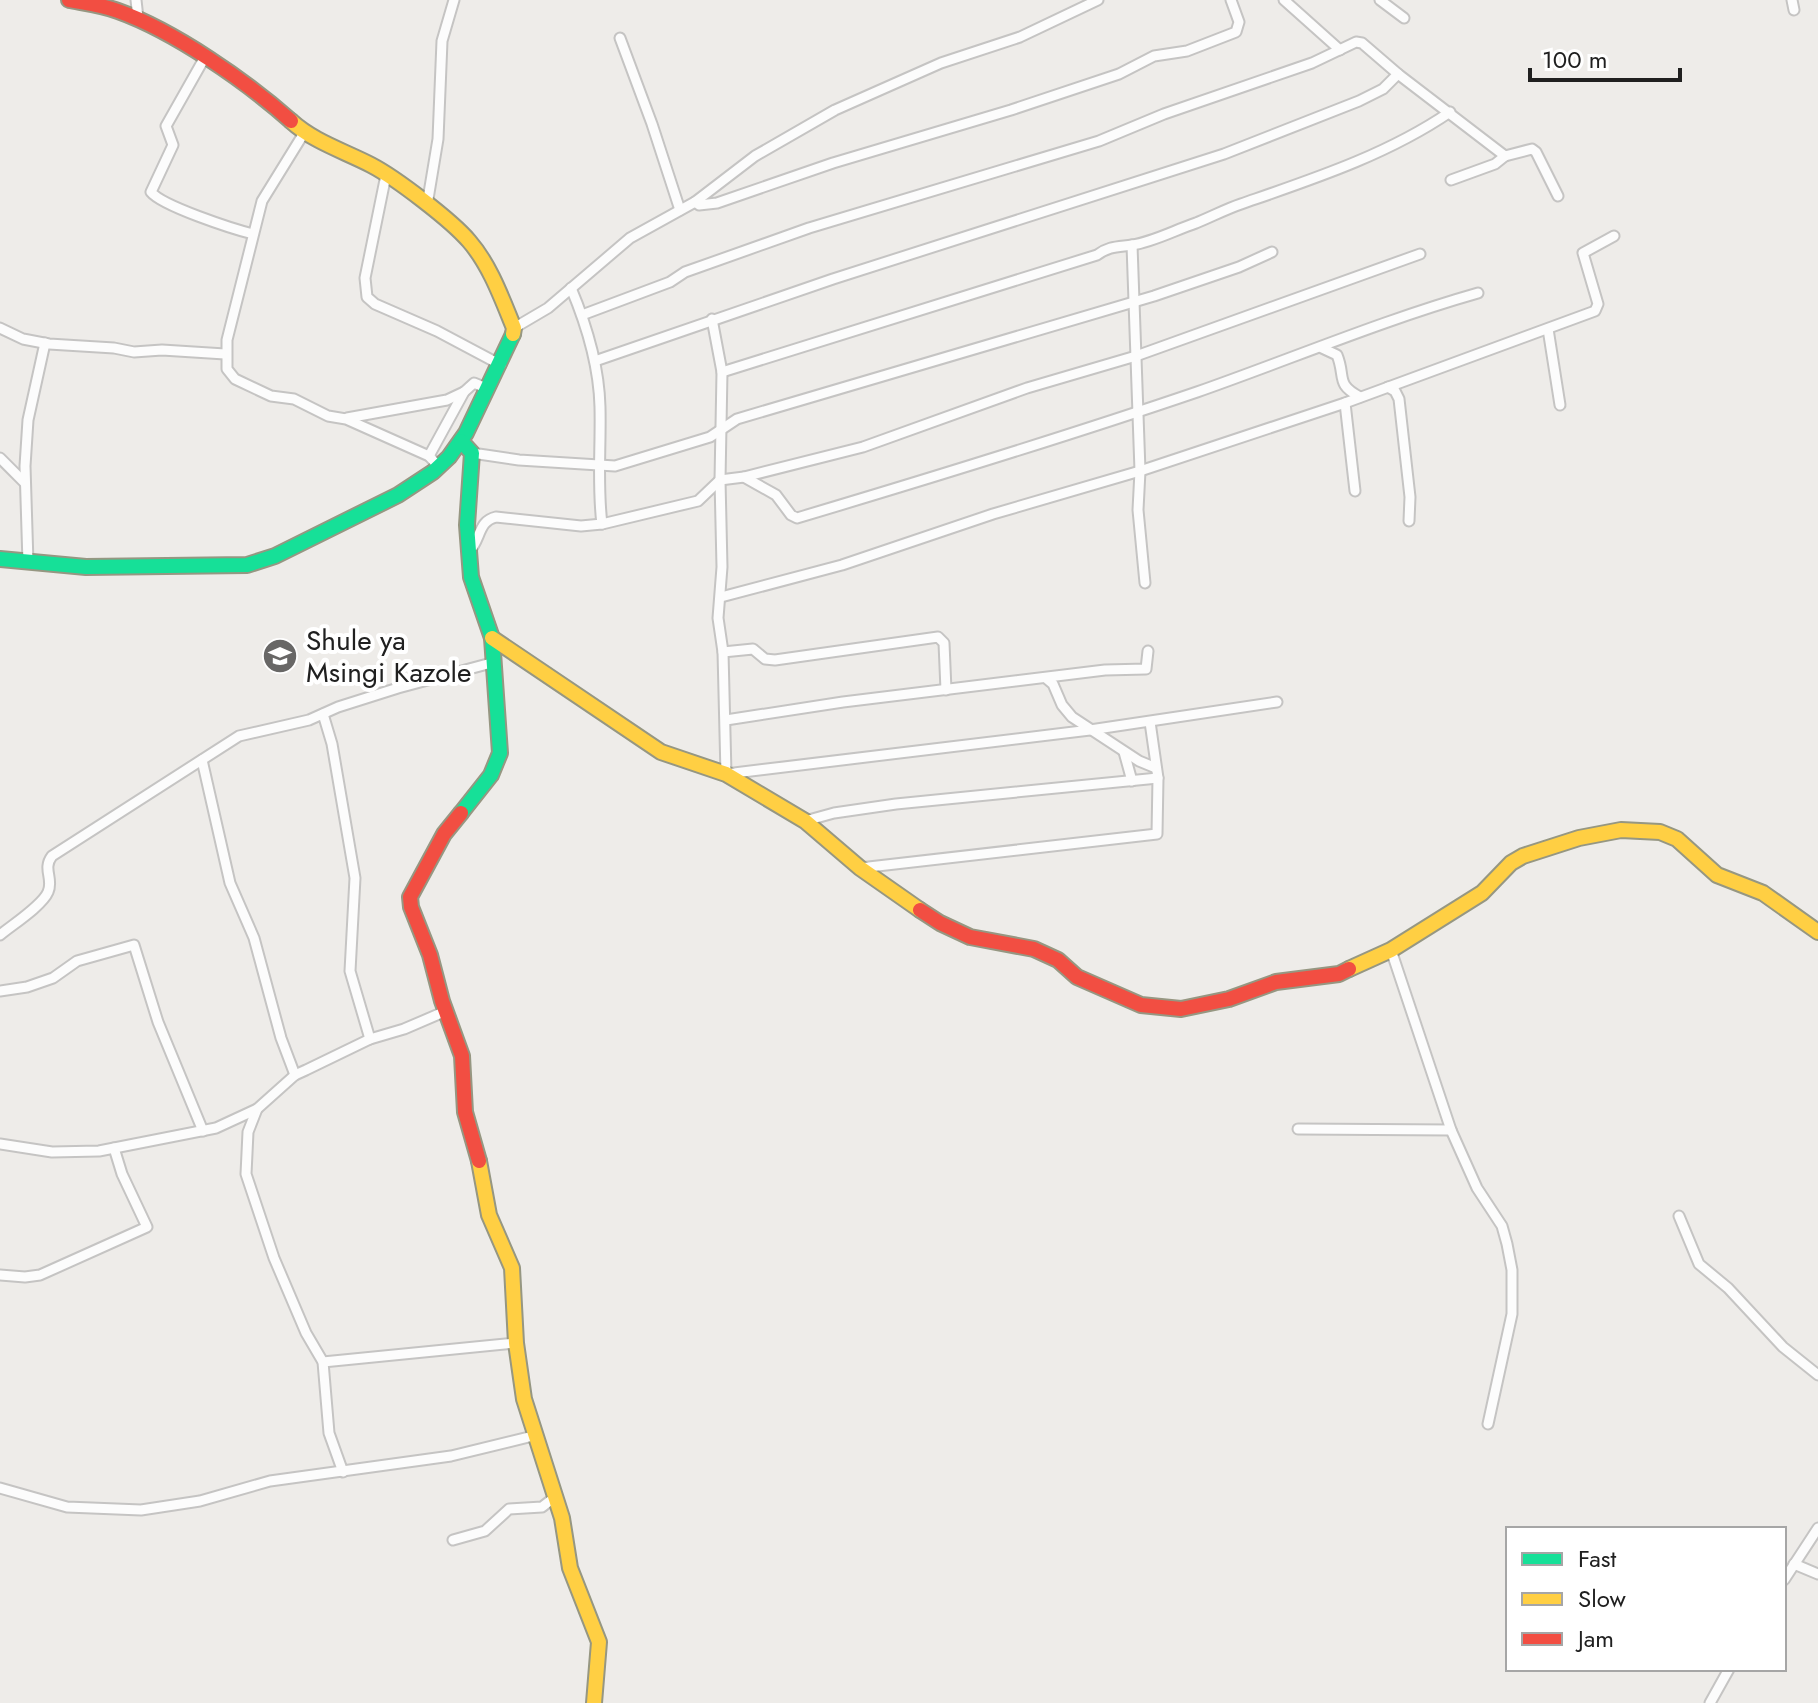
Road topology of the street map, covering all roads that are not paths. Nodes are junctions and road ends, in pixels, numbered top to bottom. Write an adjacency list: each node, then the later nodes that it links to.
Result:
1 (69, 0): 8 (street)
2 (136, 0): 8 (street)
3 (454, 0): 21 (street)
4 (1098, 0): 20 (street)
5 (1231, 0): 20 (street)
6 (1284, 0): 11 (street)
7 (1380, 0): 9 (street)
8 (138, 18): 12 (street)
9 (1404, 18)
10 (620, 38): 22 (street)
11 (1340, 50): 13 (street); 31 (street)
12 (205, 57): 15 (street); 23 (street)
13 (1398, 74): 14 (street); 32 (street)
14 (1450, 112): 16 (street); 25 (street)
15 (304, 133): 17 (street); 23 (street)
16 (1505, 156): 18 (street); 19 (street)
17 (386, 175): 21 (street); 41 (street)
18 (1451, 180)
19 (1558, 196)
20 (695, 202): 22 (street)
21 (427, 205): 34 (street)
22 (680, 210): 28 (street)
23 (253, 234): 38 (street)
24 (1614, 236): 35 (street)
25 (1132, 245): 30 (street); 42 (street)
26 (1272, 252): 30 (street)
27 (1420, 254): 39 (street)
28 (571, 288): 31 (street); 34 (street)
29 (1478, 293): 37 (street)
30 (1136, 299): 39 (street); 51 (street)
31 (582, 315): 40 (street)
32 (712, 319): 40 (street); 42 (street)
33 (0, 328): 36 (street)
34 (514, 328): 41 (street)
35 (1548, 329): 43 (street); 48 (street)
36 (45, 343): 38 (street); 60 (street)
37 (1322, 348): 46 (street); 49 (street)
38 (225, 354): 50 (street)
39 (1136, 356): 49 (street); 58 (street)
40 (595, 361): 56 (street)
41 (501, 365): 44 (street)
42 (722, 372): 51 (street)
43 (1388, 387): 46 (street); 62 (street)
44 (486, 388): 45 (street); 52 (street)
45 (464, 392): 50 (street); 55 (street)
46 (1360, 397): 47 (street)
47 (1345, 403): 57 (street); 61 (street)
48 (1560, 405)
49 (1138, 412): 57 (street); 58 (street)
50 (346, 419): 55 (street)
51 (723, 429): 56 (street); 59 (street)
52 (461, 441): 53 (street); 55 (street)
53 (472, 453): 56 (street); 64 (street)
54 (0, 458): 60 (street)
55 (434, 462): 66 (street)
56 (598, 466): 63 (street)
57 (1140, 471): 67 (street); 68 (street)
58 (744, 477): 59 (street)
59 (720, 480): 63 (street); 68 (street)
60 (25, 483): 66 (street)
61 (1355, 491)
62 (1409, 521)
63 (602, 524): 64 (street)
64 (469, 552): 69 (street)
65 (0, 559): 66 (street)
66 (28, 563)
67 (1145, 583)
68 (721, 597): 71 (street)
69 (492, 638): 72 (street); 83 (street)
70 (1148, 651): 73 (street)
71 (723, 652): 74 (street); 77 (street)
72 (495, 662): 76 (street); 91 (street)
73 (1047, 679): 74 (street); 79 (street)
74 (946, 690): 77 (street)
75 (1277, 702): 78 (street)
76 (323, 714): 81 (street); 92 (street)
77 (726, 720): 83 (street)
78 (1150, 722): 79 (street); 82 (street)
79 (1090, 730): 80 (street); 83 (street)
80 (1124, 752): 82 (street); 84 (street)
81 (202, 760): 88 (street); 93 (street)
82 (1157, 773): 84 (street); 86 (street)
83 (726, 774): 85 (street)
84 (1132, 781): 85 (street)
85 (805, 821): 86 (street)
86 (860, 868): 89 (street)
87 (1818, 932): 89 (street)
88 (0, 935)
89 (1391, 950): 96 (street)
90 (0, 991): 97 (street)
91 (446, 1011): 92 (street); 102 (street)
92 (370, 1039): 93 (street)
93 (295, 1075): 94 (street)
94 (257, 1109): 97 (street); 103 (street)
95 (1298, 1129): 96 (street)
96 (1451, 1130): 105 (street)
97 (203, 1131): 99 (street)
98 (0, 1144): 99 (street)
99 (114, 1148): 101 (street)
100 (1679, 1216): 104 (street)
101 (0, 1275)
102 (516, 1343): 103 (street); 106 (street)
103 (323, 1362): 107 (street)
104 (1818, 1375)
105 (1488, 1424)
106 (537, 1435): 107 (street); 109 (street)
107 (343, 1472): 108 (street)
108 (0, 1488)
109 (555, 1497): 111 (street); 116 (street)
110 (1818, 1528): 112 (street)
111 (453, 1540)
112 (1794, 1564): 113 (street); 114 (street)
113 (1818, 1574)
114 (1786, 1577)
115 (1728, 1671): 117 (street)
116 (594, 1703)
117 (1710, 1703)

